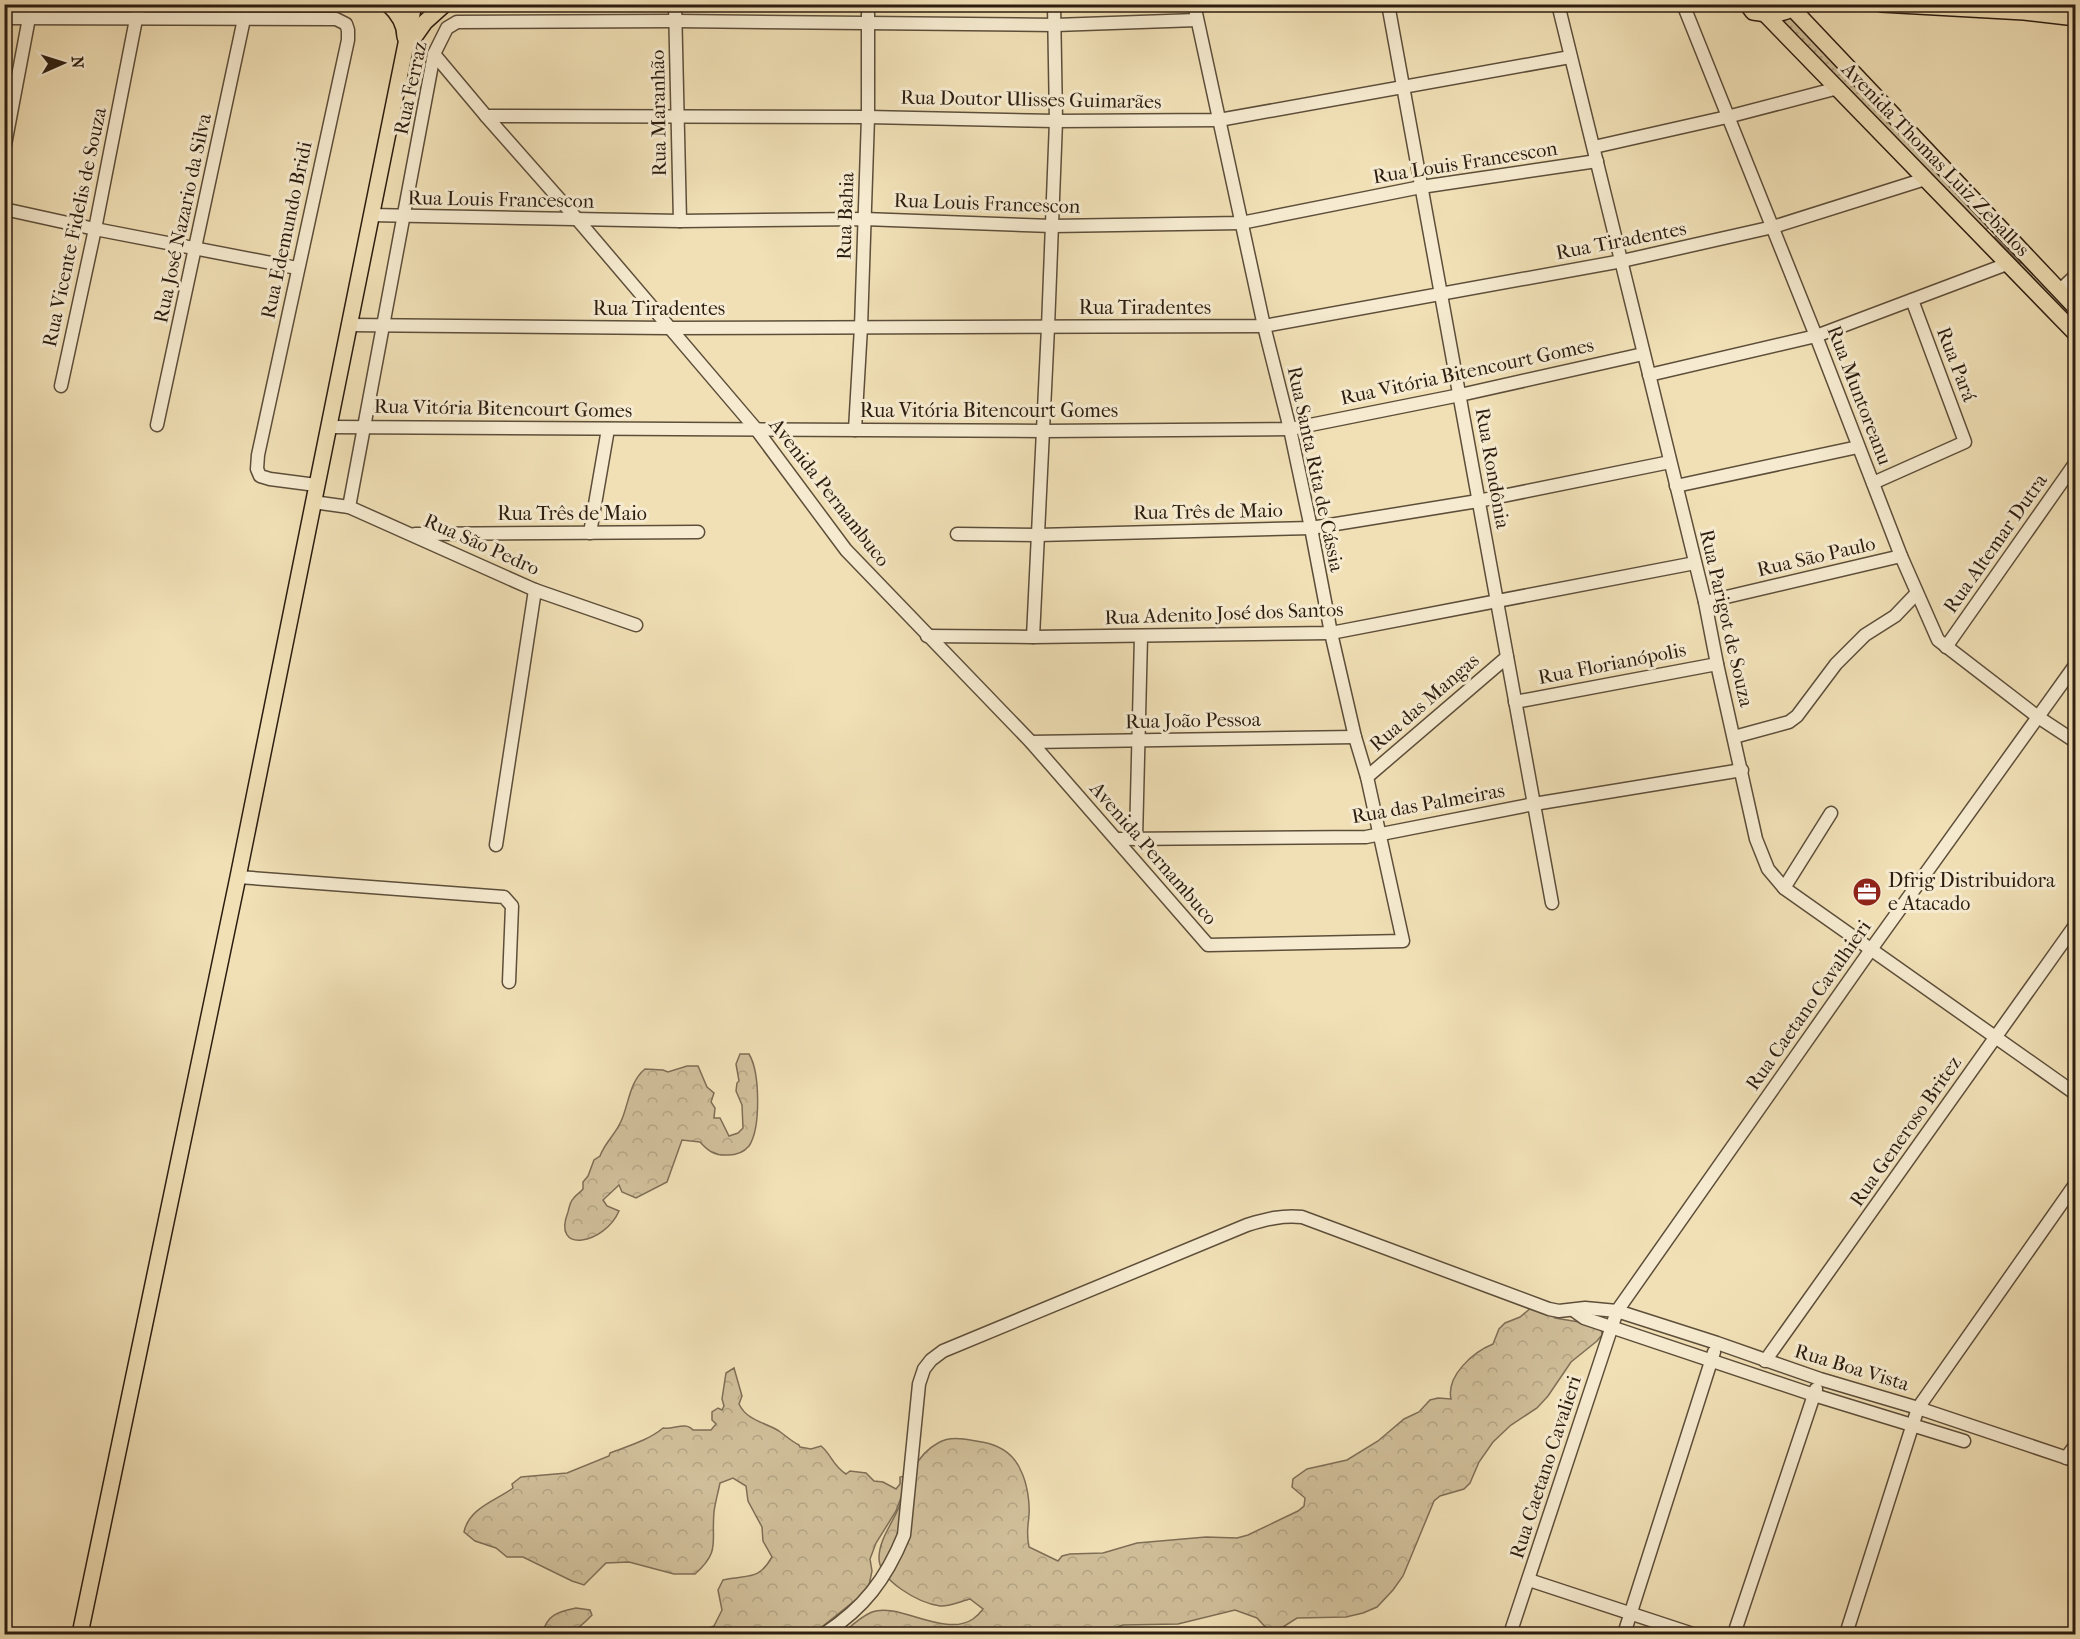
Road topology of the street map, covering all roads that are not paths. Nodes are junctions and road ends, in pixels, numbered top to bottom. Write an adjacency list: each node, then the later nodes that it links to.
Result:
1 (139, 4): 19 (street, Rua Vicente Fidelis de Souza)
2 (388, 4): 25 (main road)
3 (414, 4): 25 (main road)
4 (445, 4): 25 (main road)
5 (675, 4): 22 (street, Rua Maranhão)
6 (868, 4): 23 (street, Rua Bahia)
7 (1054, 4): 24 (street)
8 (1194, 4): 21 (street, Rua Santa Rita de Cássia)
9 (1388, 4): 28 (street, Rua Rondônia)
10 (1558, 4): 27 (street, Rua Parigot de Souza)
11 (1683, 4): 33 (street, Rua Muntoreanu)
12 (1747, 4): 15 (main road, Avenida Thomas Luiz Zeballos)
13 (1881, 4): 18 (main road)
14 (1791, 6): 15 (main road); 50 (main road, Avenida Thomas Luiz Zeballos)
15 (1765, 14): 29 (main road, Avenida Thomas Luiz Zeballos)
16 (4, 18): 17 (street)
17 (29, 18): 19 (street); 37 (street)
18 (2076, 18)
19 (136, 19): 20 (street); 51 (street, Rua Vicente Fidelis de Souza)
20 (244, 19): 53 (street, Rua José Nazario da Silva); 56 (street, Rua Edemundo Bridi)
21 (1197, 20): 24 (street, Rua Ferraz); 34 (street, Rua Santa Rita de Cássia)
22 (676, 21): 23 (street, Rua Ferraz); 26 (street, Rua Ferraz); 31 (street, Rua Maranhão)
23 (870, 24): 24 (street, Rua Ferraz); 32 (street, Rua Bahia)
24 (1056, 25): 35 (street)
25 (405, 51): 42 (main road)
26 (435, 54): 30 (street, Avenida Pernambuco); 43 (street, Rua Ferraz)
27 (1570, 57): 28 (street, Rua Doutor Ulisses Guimarães); 36 (street, Rua Parigot de Souza)
28 (1403, 86): 34 (street, Rua Doutor Ulisses Guimarães); 40 (street, Rua Rondônia)
29 (1838, 88): 33 (street); 39 (main road, Avenida Thomas Luiz Zeballos)
30 (486, 116): 31 (street, Rua Doutor Ulisses Guimarães); 44 (street, Avenida Pernambuco)
31 (678, 117): 32 (street, Rua Doutor Ulisses Guimarães); 46 (street, Rua Maranhão)
32 (868, 117): 35 (street, Rua Doutor Ulisses Guimarães); 45 (street, Rua Bahia)
33 (1727, 117): 36 (street); 49 (street, Rua Muntoreanu)
34 (1219, 120): 35 (street, Rua Doutor Ulisses Guimarães); 47 (street, Rua Santa Rita de Cássia)
35 (1056, 122): 48 (street)
36 (1594, 147): 38 (street, Rua Parigot de Souza)
37 (4, 150)
38 (1597, 161): 40 (street, Rua Louis Francescon); 54 (street, Rua Parigot de Souza)
39 (1925, 179): 49 (street, Rua Tiradentes); 52 (main road, Avenida Thomas Luiz Zeballos)
40 (1421, 187): 47 (street, Rua Louis Francescon); 59 (street, Rua Rondônia)
41 (4, 209): 51 (street)
42 (371, 215): 43 (street, Rua Louis Francescon); 62 (main road)
43 (405, 217): 44 (street, Rua Louis Francescon); 63 (street, Rua Ferraz)
44 (577, 219): 46 (street, Rua Louis Francescon); 67 (street, Avenida Pernambuco)
45 (864, 219): 46 (street, Rua Louis Francescon); 48 (street, Rua Louis Francescon); 65 (street, Rua Bahia)
46 (680, 221)
47 (1241, 223): 48 (street, Rua Louis Francescon); 64 (street, Rua Santa Rita de Cássia)
48 (1052, 226): 66 (street)
49 (1773, 227): 54 (street, Rua Tiradentes); 69 (street, Rua Muntoreanu)
50 (1998, 227): 52 (main road); 58 (main road, Avenida Thomas Luiz Zeballos)
51 (95, 229): 53 (street); 72 (street, Rua Vicente Fidelis de Souza)
52 (1983, 239): 55 (main road, Avenida Thomas Luiz Zeballos)
53 (195, 248): 56 (street); 74 (street, Rua José Nazario da Silva)
54 (1622, 261): 59 (street, Rua Tiradentes); 70 (street, Rua Parigot de Souza)
55 (2007, 264): 60 (street); 68 (main road, Avenida Thomas Luiz Zeballos)
56 (297, 268): 86 (street, Rua Edemundo Bridi)
57 (2076, 275): 58 (street)
58 (2059, 291): 61 (main road, Avenida Thomas Luiz Zeballos)
59 (1441, 294): 64 (street, Rua Tiradentes); 73 (street, Rua Rondônia)
60 (1912, 300): 69 (street); 85 (street, Rua Pará)
61 (2076, 308)
62 (348, 325): 63 (street, Rua Tiradentes); 76 (main road)
63 (384, 326): 67 (street, Rua Tiradentes); 75 (street, Rua Ferraz)
64 (1264, 326): 66 (street, Rua Tiradentes); 79 (street, Rua Santa Rita de Cássia)
65 (861, 327): 66 (street, Rua Tiradentes); 67 (street, Rua Tiradentes); 80 (street, Rua Bahia)
66 (1048, 327): 81 (street)
67 (669, 328): 78 (street, Avenida Pernambuco)
68 (2076, 334)
69 (1816, 336): 71 (street); 82 (street, Rua Muntoreanu)
70 (1643, 354): 71 (street, Rua Parigot de Souza); 73 (street, Rua Vitória Bitencourt Gomes)
71 (1649, 375): 83 (street, Rua Parigot de Souza)
72 (61, 386)
73 (1460, 394): 79 (street, Rua Vitória Bitencourt Gomes); 88 (street, Rua Rondônia)
74 (157, 425)
75 (365, 426): 76 (street, Rua Vitória Bitencourt Gomes); 77 (street, Rua Vitória Bitencourt Gomes); 90 (street, Rua Ferraz)
76 (328, 427): 86 (main road)
77 (608, 429): 78 (street, Rua Vitória Bitencourt Gomes); 93 (street)
78 (756, 429): 80 (street, Rua Vitória Bitencourt Gomes); 105 (street, Avenida Pernambuco)
79 (1290, 429): 81 (street, Rua Vitória Bitencourt Gomes); 91 (street, Rua Santa Rita de Cássia)
80 (855, 430): 81 (street, Rua Vitória Bitencourt Gomes)
81 (1043, 431): 96 (street)
82 (1858, 447): 85 (street, Rua Muntoreanu); 87 (street)
83 (1670, 462): 87 (street, Rua Parigot de Souza); 88 (street, Rua Três de Maio)
84 (2076, 462): 108 (street, Rua Altemar Dutra)
85 (1873, 483): 97 (street, Rua Muntoreanu)
86 (316, 485): 89 (main road)
87 (1676, 486): 98 (street, Rua Parigot de Souza)
88 (1479, 501): 91 (street, Rua Três de Maio); 101 (street, Rua Rondônia)
89 (313, 502): 90 (street, Rua São Pedro); 127 (main road)
90 (349, 507): 94 (street, Rua São Pedro)
91 (1311, 528): 96 (street, Rua Três de Maio); 104 (street, Rua Santa Rita de Cássia)
92 (698, 532): 93 (street, Rua Três de Maio)
93 (590, 533): 94 (street, Rua Três de Maio)
94 (411, 534): 99 (street, Rua São Pedro)
95 (957, 534): 96 (street, Rua Três de Maio)
96 (1038, 535): 107 (street)
97 (1901, 556): 100 (street, Rua Muntoreanu); 102 (street, Rua São Paulo)
98 (1695, 563): 101 (street, Rua Adenito José dos Santos); 102 (street, Rua Parigot de Souza)
99 (535, 590): 103 (street, Rua São Pedro); 126 (street)
100 (1917, 594): 108 (street, Rua Muntoreanu); 115 (street)
101 (1497, 601): 104 (street, Rua Adenito José dos Santos); 109 (street, Rua Rondônia)
102 (1705, 602): 110 (street, Rua Parigot de Souza)
103 (636, 625)
104 (1331, 633): 106 (street, Rua Adenito José dos Santos); 114 (street, Rua Santa Rita de Cássia)
105 (927, 636): 107 (street, Rua Adenito José dos Santos); 117 (street, Avenida Pernambuco)
106 (1141, 636): 107 (street, Rua Adenito José dos Santos); 116 (street)
107 (1033, 637)
108 (1946, 647): 113 (street, Rua Muntoreanu)
109 (1507, 657): 112 (street, Rua Rondônia); 120 (street, Rua das Mangas)
110 (1716, 664): 112 (street, Rua Florianópolis); 115 (street, Rua Parigot de Souza)
111 (2076, 664): 113 (street, Rua Caetano Cavalhieri)
112 (1515, 702): 121 (street, Rua Rondônia)
113 (2038, 717): 118 (street, Rua Muntoreanu); 132 (street, Rua Caetano Cavalhieri)
114 (1355, 737): 116 (street, Rua João Pessoa); 120 (street, Rua Santa Rita de Cássia)
115 (1734, 737): 119 (street, Rua Parigot de Souza)
116 (1139, 741): 117 (street, Rua João Pessoa); 125 (street)
117 (1031, 742): 124 (street, Avenida Pernambuco)
118 (2076, 742)
119 (1742, 770): 121 (street, Rua das Palmeiras); 128 (street, Rua Parigot de Souza)
120 (1367, 777): 123 (street, Rua Santa Rita de Cássia)
121 (1534, 804): 123 (street, Rua das Palmeiras); 129 (street, Rua Rondônia)
122 (1831, 813): 128 (street)
123 (1379, 833): 125 (street, Rua das Palmeiras); 131 (street, Rua Santa Rita de Cássia)
124 (1117, 839): 125 (street, Rua das Palmeiras); 131 (street, Avenida Pernambuco)
125 (1136, 839)
126 (496, 845)
127 (238, 877): 133 (street); 152 (main road)
128 (1784, 888): 132 (street, Rua Parigot de Souza)
129 (1552, 903)
130 (2076, 924): 134 (street, Rua Generoso Britez)
131 (1208, 945)
132 (1872, 948): 134 (street, Rua Parigot de Souza); 138 (street, Rua Caetano Cavalhieri)
133 (509, 982)
134 (1995, 1038): 135 (street, Rua Parigot de Souza); 142 (street, Rua Generoso Britez)
135 (2076, 1094)
136 (2076, 1183): 145 (street)
137 (1573, 1310): 138 (street, Rua Boa Vista); 139 (street, Rua Boa Vista); 153 (street)
138 (1617, 1311): 139 (street, Rua Caetano Cavalieri); 140 (street, Rua Boa Vista)
139 (1611, 1327): 141 (street, Rua Boa Vista); 150 (street, Rua Caetano Cavalieri)
140 (1717, 1342): 141 (street); 142 (street, Rua Boa Vista)
141 (1712, 1359): 144 (street, Rua Boa Vista); 151 (street)
142 (1765, 1361): 143 (street, Rua Boa Vista)
143 (1820, 1379): 144 (street); 145 (street, Rua Boa Vista)
144 (1814, 1395): 146 (street, Rua Boa Vista); 157 (street)
145 (1918, 1408): 146 (street); 149 (street, Rua Boa Vista)
146 (1913, 1425): 147 (street, Rua Boa Vista); 158 (street)
147 (1964, 1441)
148 (2076, 1444): 149 (street)
149 (2071, 1459)
150 (1529, 1580): 151 (street); 154 (street, Rua Caetano Cavalieri)
151 (1631, 1613): 155 (street); 156 (street)
152 (80, 1635)
153 (824, 1635)
154 (1510, 1635)
155 (1624, 1635)
156 (1693, 1635)
157 (1734, 1635)
158 (1846, 1635)

